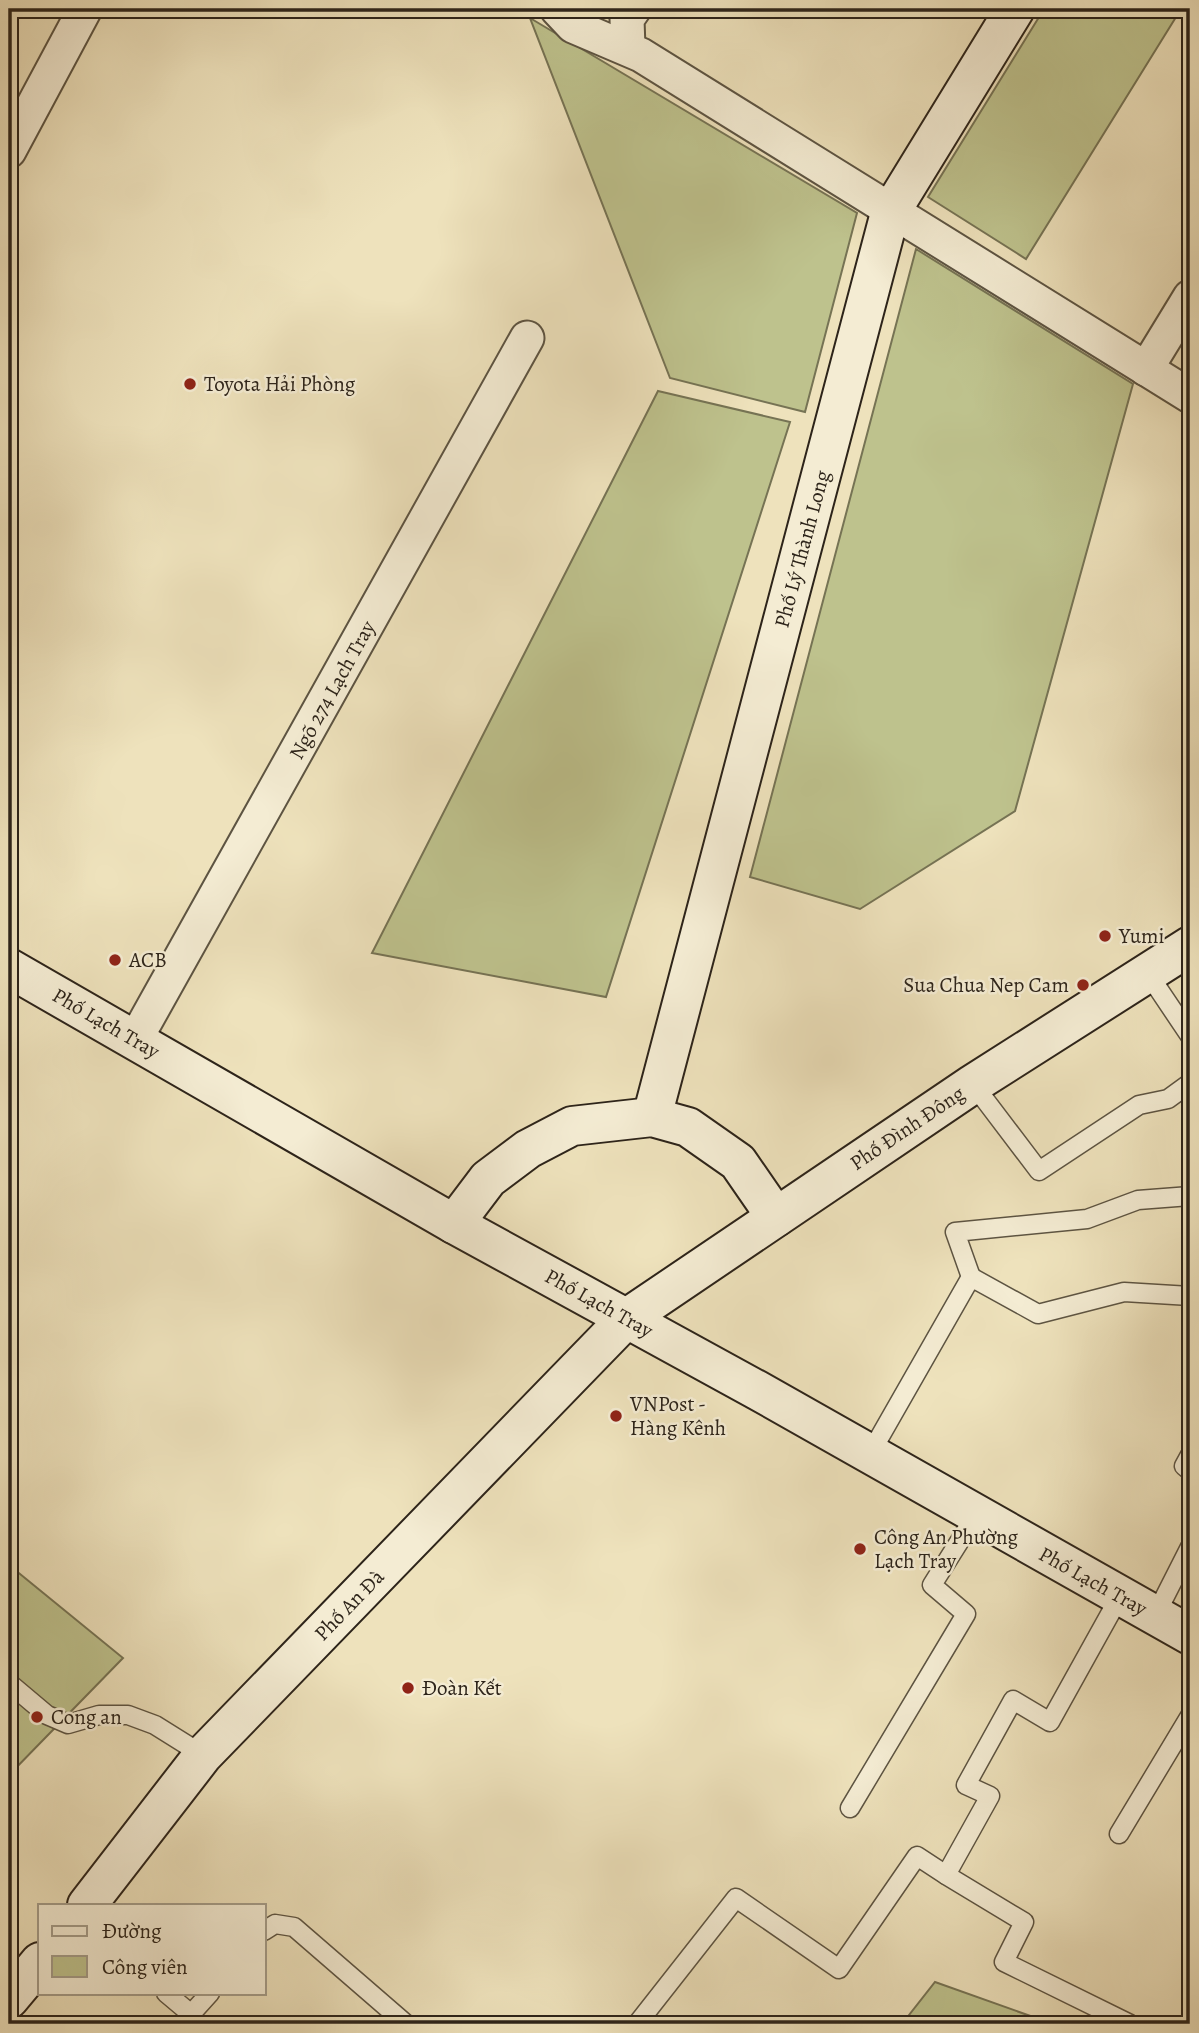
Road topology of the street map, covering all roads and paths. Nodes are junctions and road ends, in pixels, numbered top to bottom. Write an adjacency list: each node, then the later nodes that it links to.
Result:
1 (85, 9): 6 (street)
2 (634, 9): 5 (street)
3 (1015, 9): 7 (street, Phố Lý Thành Long)
4 (557, 10): 5 (street)
5 (628, 48): 7 (street)
6 (9, 151)
7 (890, 213): 10 (street); 19 (street, Phố Lý Thành Long)
8 (1190, 297): 10 (street)
9 (527, 338): 16 (street, Ngõ 274 Lạch Tray)
10 (1146, 369): 11 (street)
11 (1190, 396)
12 (1190, 946): 14 (street, Phố Đình Đông)
13 (9, 968): 16 (street, Phố Lạch Tray)
14 (1147, 972): 15 (lane); 18 (street, Phố Đình Đông)
15 (1190, 1036)
16 (135, 1040): 22 (street, Phố Lạch Tray)
17 (1190, 1083): 18 (lane)
18 (973, 1084): 21 (street, Phố Đình Đông)
19 (652, 1117): 21 (street); 22 (street)
20 (1190, 1195): 23 (lane)
21 (776, 1217): 25 (street, Phố Đình Đông)
22 (454, 1224): 25 (street, Phố Lạch Tray)
23 (971, 1277): 24 (lane); 26 (lane)
24 (1190, 1296)
25 (627, 1318): 26 (street, Phố Lạch Tray); 36 (street, Phố An Đà)
26 (870, 1454): 29 (street, Phố Lạch Tray)
27 (1190, 1455): 28 (lane)
28 (1190, 1471)
29 (976, 1515): 31 (street, Phố Lạch Tray); 37 (lane)
30 (1190, 1547): 32 (lane)
31 (1120, 1596): 32 (street, Phố Lạch Tray); 39 (lane)
32 (1155, 1616): 33 (street, Phố Lạch Tray)
33 (1190, 1635)
34 (9, 1683): 36 (lane)
35 (1190, 1716): 38 (lane)
36 (203, 1755): 40 (street, Phố An Đà)
37 (850, 1808)
38 (1119, 1834)
39 (946, 1875): 49 (lane); 50 (lane)
40 (89, 1904)
41 (266, 1930): 46 (lane)
42 (38, 1964): 45 (street)
43 (167, 1994): 47 (lane)
44 (209, 1994): 47 (lane)
45 (9, 1999)
46 (386, 2018): 48 (lane)
47 (187, 2019)
48 (406, 2024)
49 (637, 2024)
50 (1130, 2024)

